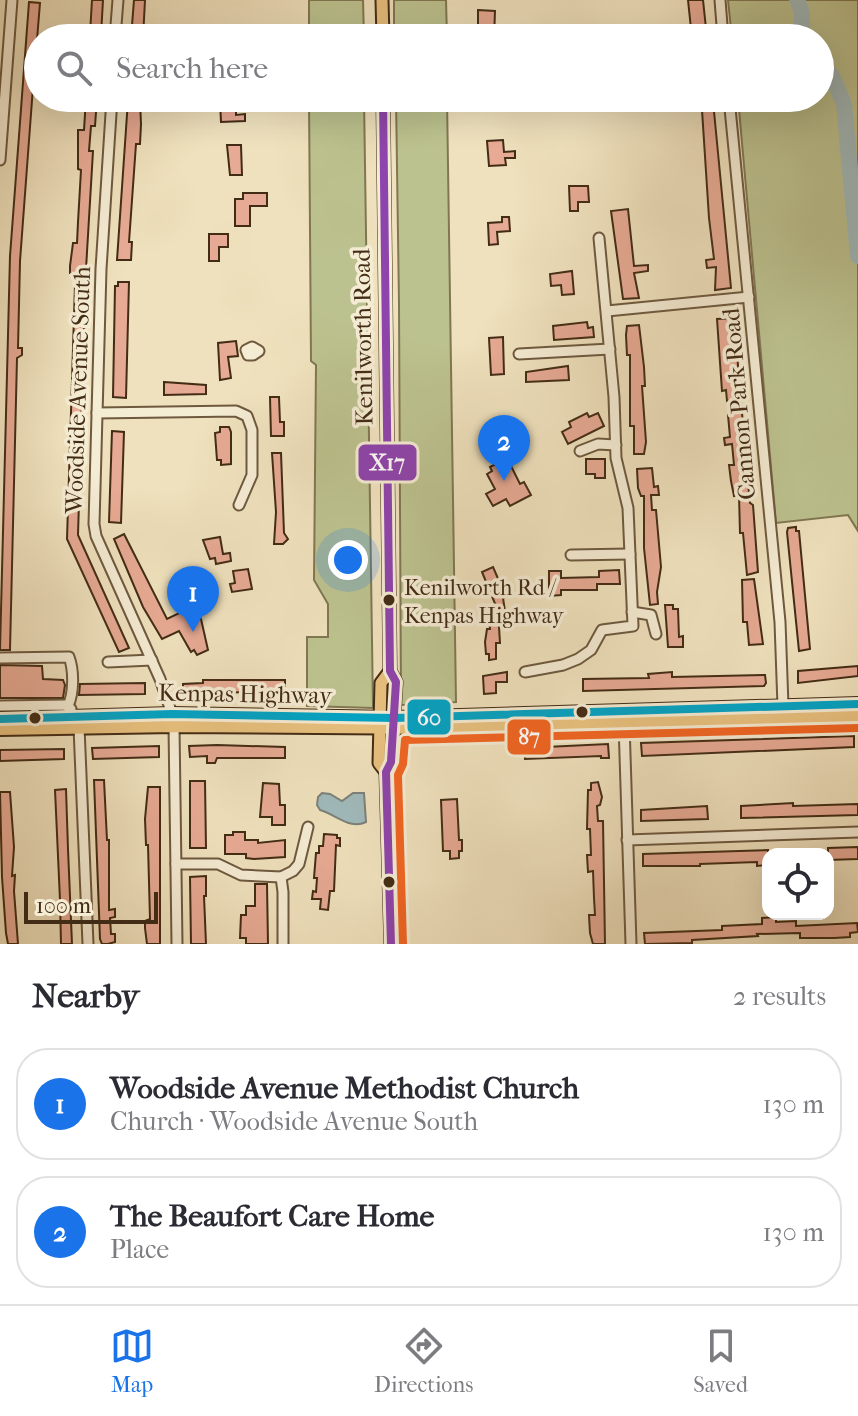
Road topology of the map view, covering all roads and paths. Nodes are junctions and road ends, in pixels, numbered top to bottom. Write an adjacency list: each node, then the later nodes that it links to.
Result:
1 (12, 0): 11 (street)
2 (118, 0): 5 (street)
3 (382, 0): 6 (main road)
4 (720, 0): 7 (street)
5 (116, 24)
6 (383, 24)
7 (722, 24)
8 (111, 112): 17 (street, Woodside Avenue South)
9 (383, 112): 37 (main road, Kenilworth Road)
10 (730, 112): 13 (street, Cannon Park Road)
11 (0, 160)
12 (599, 238): 14 (street)
13 (749, 297): 14 (street); 32 (street, Cannon Park Road)
14 (607, 311): 15 (street)
15 (610, 349): 16 (street); 18 (street)
16 (519, 354)
17 (97, 413): 20 (street); 26 (street, Woodside Avenue South)
18 (616, 445): 19 (street); 21 (street)
19 (580, 451)
20 (239, 505)
21 (630, 554): 22 (street); 23 (street)
22 (571, 555)
23 (632, 612): 24 (street); 28 (street)
24 (656, 634)
25 (0, 658): 31 (street)
26 (152, 660): 27 (street); 35 (street, Woodside Avenue South)
27 (108, 662)
28 (525, 672)
29 (858, 704): 32 (highway)
30 (0, 706): 31 (street)
31 (68, 706): 36 (street)
32 (783, 706): 37 (highway)
33 (858, 716): 38 (highway)
34 (0, 719): 36 (highway, Kenpas Highway)
35 (173, 720): 36 (highway, Kenpas Highway); 37 (highway, Kenpas Highway); 43 (street, Woodside Avenue South)
36 (78, 723): 39 (highway, Kenpas Highway); 45 (street)
37 (387, 723): 38 (highway); 48 (main road, Kenilworth Road)
38 (624, 723): 42 (street)
39 (0, 729)
40 (308, 827): 44 (street)
41 (858, 832): 42 (street)
42 (627, 840): 49 (street)
43 (176, 864): 44 (street); 46 (street, Woodside Avenue South)
44 (281, 877): 47 (street)
45 (88, 944)
46 (177, 944)
47 (283, 944)
48 (391, 944)
49 (631, 944)

